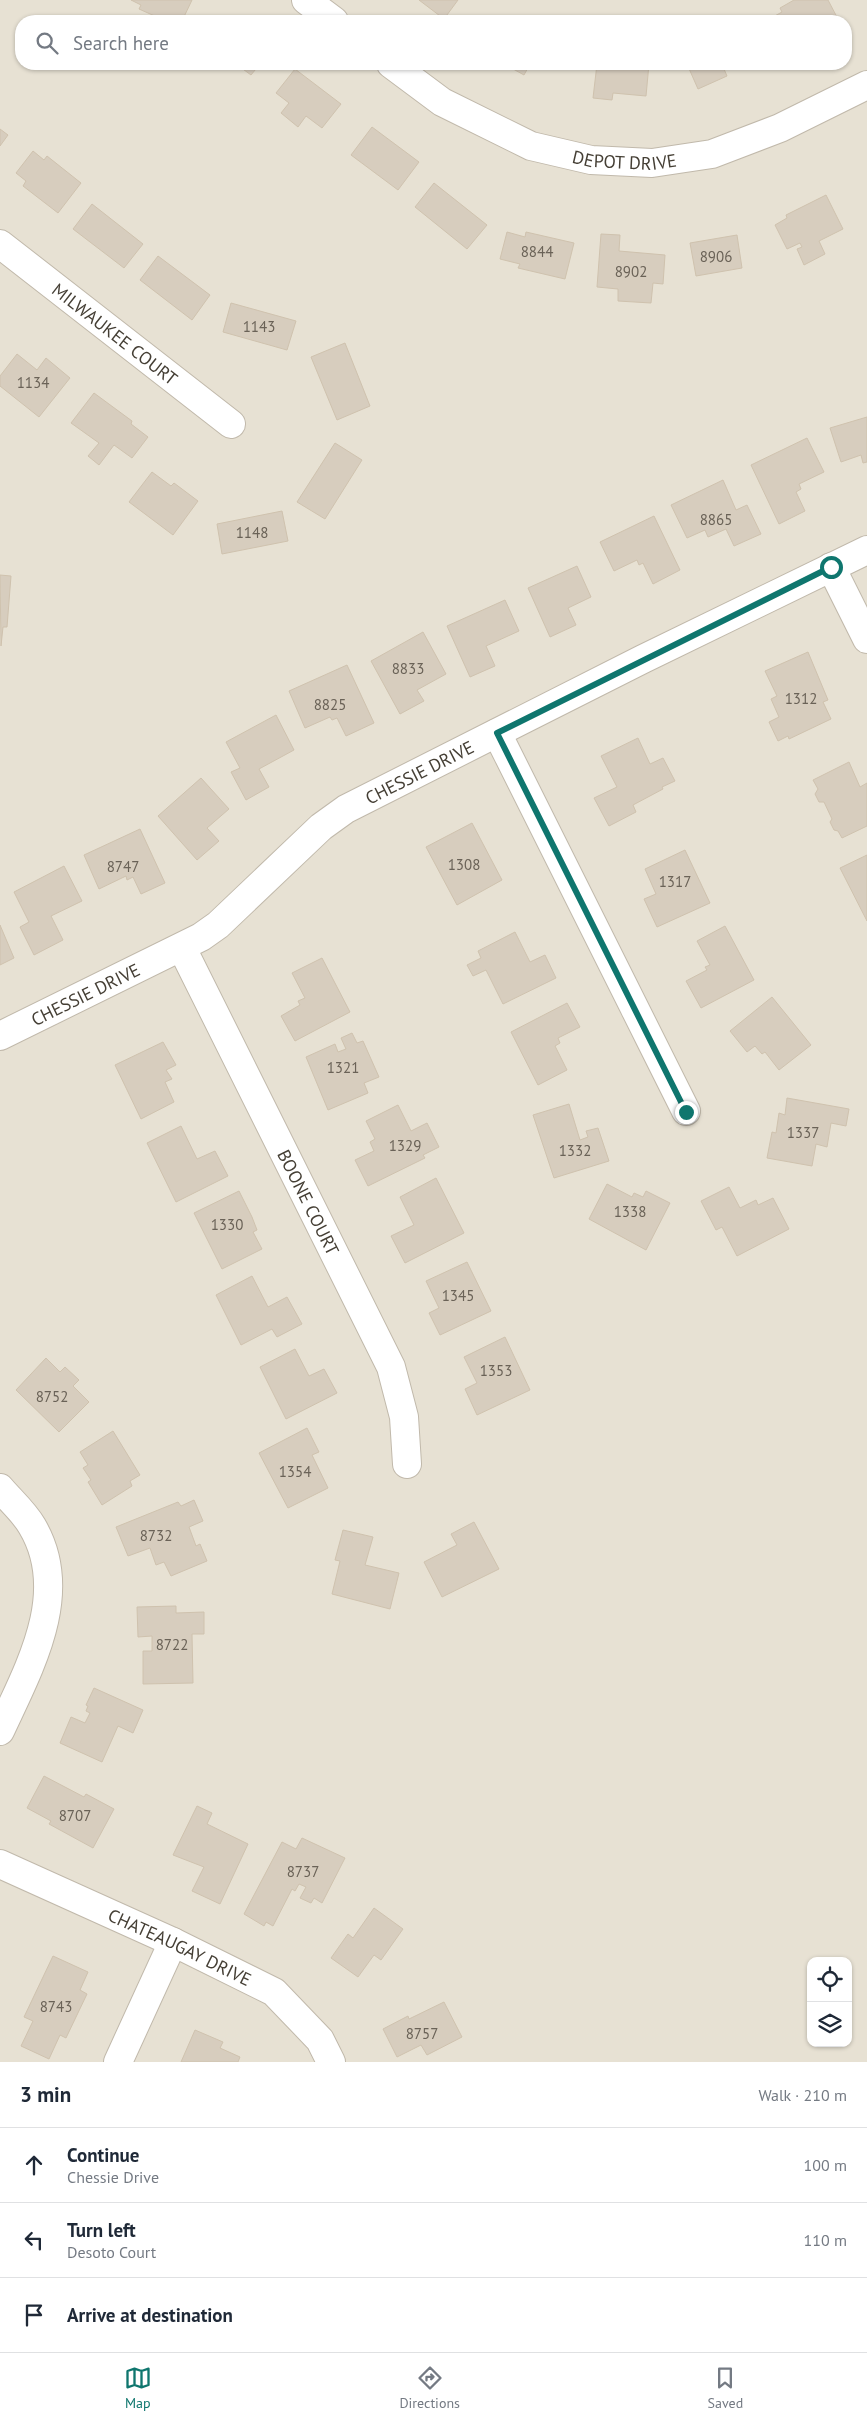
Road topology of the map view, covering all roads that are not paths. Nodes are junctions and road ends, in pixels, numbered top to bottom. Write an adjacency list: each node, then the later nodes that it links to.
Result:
1 (306, 0): 2 (street)
2 (326, 15)
3 (399, 70): 4 (street, DEPOT DRIVE)
4 (867, 85)
5 (0, 244): 6 (street, MILWAUKEE COURT)
6 (231, 424)
7 (867, 550): 8 (street, CHESSIE DRIVE)
8 (831, 567): 9 (street); 10 (street, CHESSIE DRIVE)
9 (867, 639)
10 (497, 733): 11 (street, CHESSIE DRIVE); 13 (street)
11 (182, 948): 12 (street, CHESSIE DRIVE); 14 (street, BOONE COURT)
12 (0, 1036)
13 (686, 1112)
14 (408, 1464)
15 (0, 1488): 16 (street)
16 (0, 1731)
17 (0, 1864): 18 (street, CHATEAUGAY DRIVE)
18 (173, 1942): 19 (street); 20 (street, CHATEAUGAY DRIVE)
19 (118, 2062)
20 (332, 2062)

